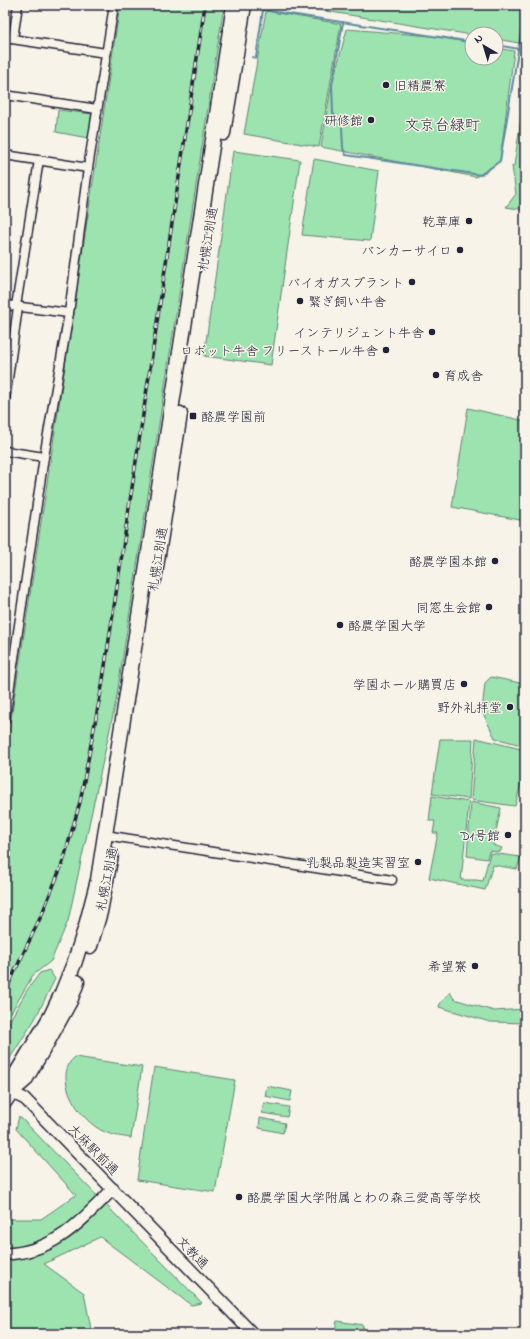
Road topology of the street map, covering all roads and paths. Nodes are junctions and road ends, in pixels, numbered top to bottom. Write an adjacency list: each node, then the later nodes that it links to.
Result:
1 (18, 5): 5 (street)
2 (114, 5): 6 (street)
3 (234, 5): 19 (highway, 札幌江別通)
4 (244, 5): 19 (highway, 札幌江別通)
5 (9, 38): 6 (street)
6 (106, 53): 8 (street)
7 (5, 95): 8 (street)
8 (97, 110): 11 (street)
9 (5, 155): 10 (street)
10 (40, 160): 11 (street); 13 (street)
11 (88, 168): 14 (street)
12 (5, 305): 13 (street)
13 (17, 306): 14 (street); 15 (street)
14 (69, 313): 17 (street)
15 (5, 400)
16 (5, 451): 17 (street)
17 (44, 457): 18 (street)
18 (5, 719)
19 (110, 836): 20 (street); 21 (highway, 札幌江別通)
20 (392, 880)
21 (8, 1096): 22 (street, 大麻駅前通)
22 (113, 1189): 23 (street, 大麻駅前通); 24 (street, 文教通)
23 (5, 1254)
24 (253, 1334)

